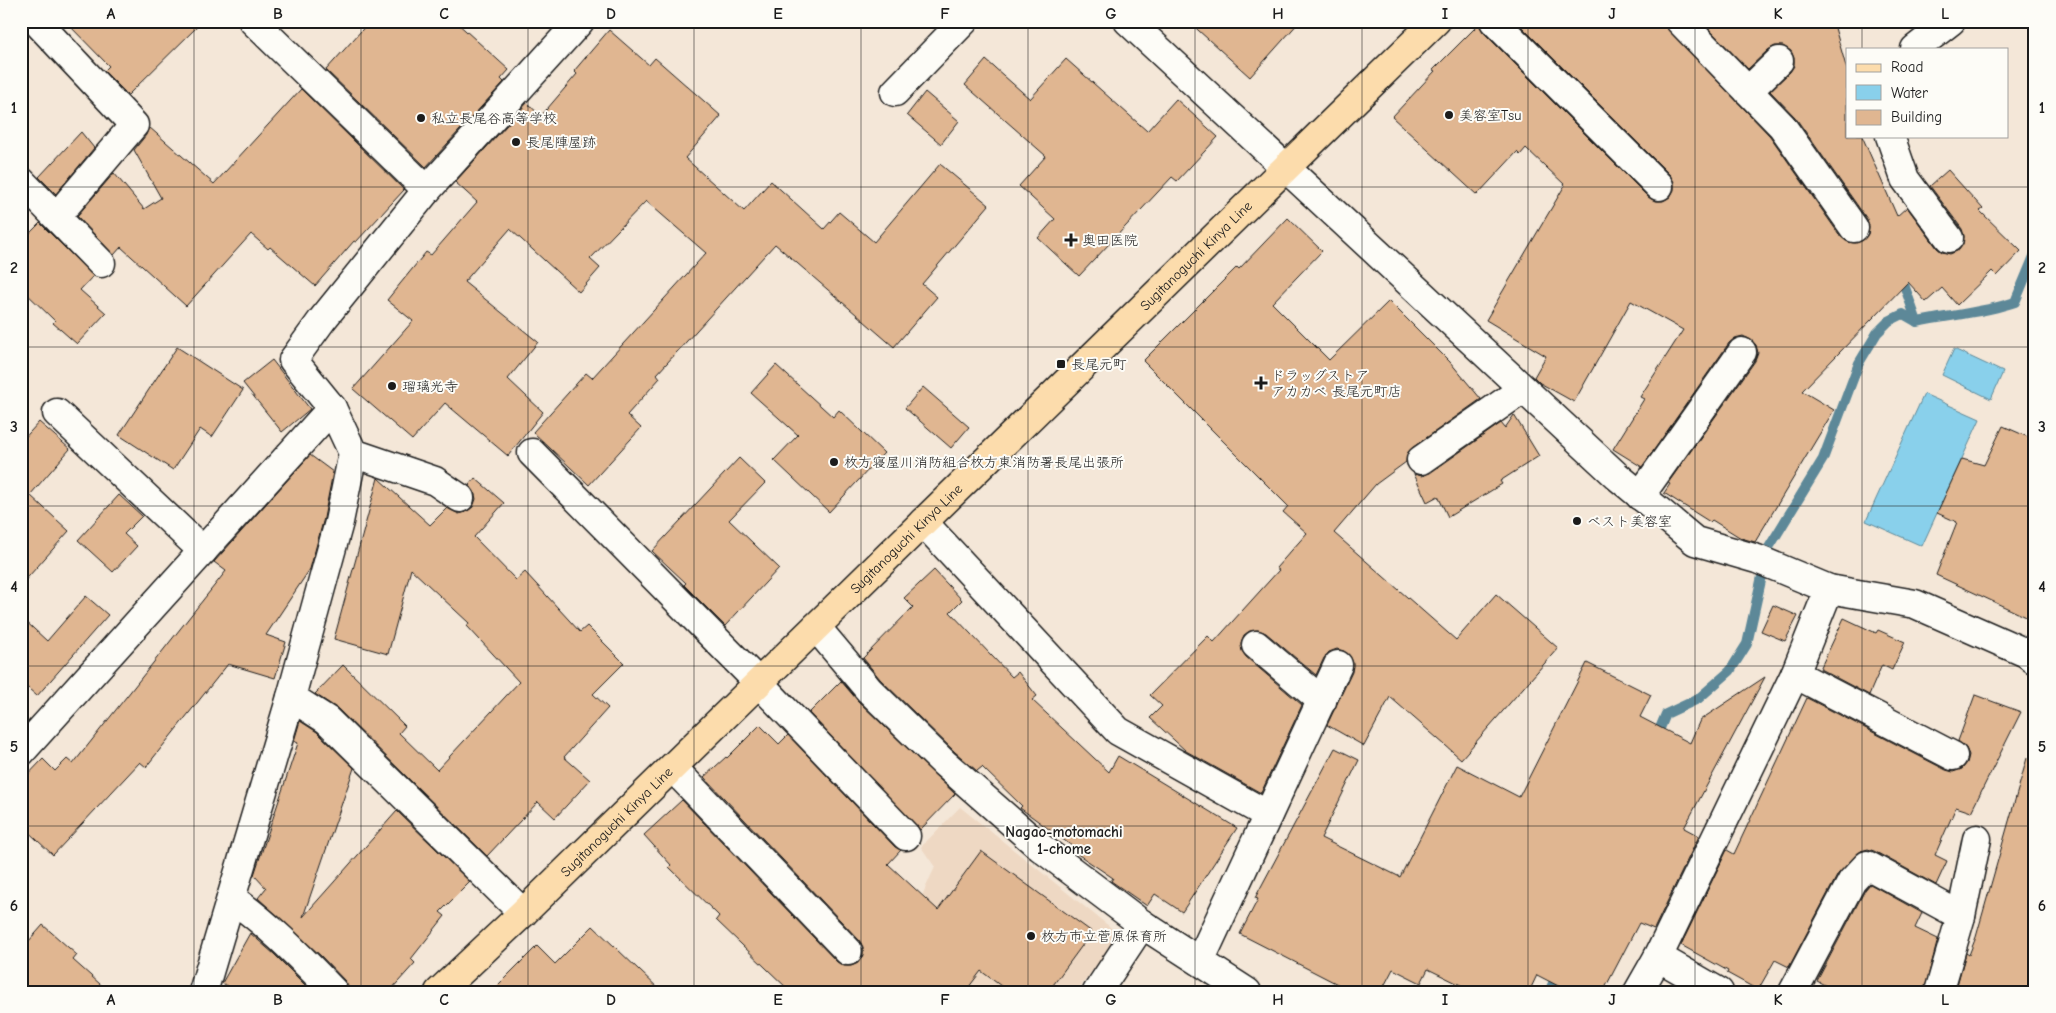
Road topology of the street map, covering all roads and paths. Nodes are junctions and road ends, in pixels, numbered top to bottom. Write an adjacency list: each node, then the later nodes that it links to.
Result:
1 (36, 21): 19 (street)
2 (253, 21): 18 (street)
3 (580, 21): 18 (street)
4 (964, 21): 13 (street)
5 (1128, 21): 15 (street)
6 (1436, 21): 15 (main road, Sugitanoguchi Kinya Line)
7 (1494, 21): 17 (street)
8 (1680, 21): 12 (street)
9 (1951, 21): 10 (street)
10 (1916, 48)
11 (1779, 61): 12 (street)
12 (1748, 91): 20 (street)
13 (895, 92)
14 (1891, 138): 21 (street)
15 (1286, 168): 24 (street); 32 (main road, Sugitanoguchi Kinya Line)
16 (21, 182): 22 (street)
17 (1659, 186)
18 (427, 190): 25 (street)
19 (68, 203)
20 (1854, 228)
21 (1949, 238)
22 (101, 263)
23 (1742, 352): 30 (street)
24 (1523, 389): 29 (street); 30 (street)
25 (332, 408): 27 (street); 33 (street)
26 (57, 413): 33 (street)
27 (353, 453): 31 (street); 41 (street)
28 (532, 453): 40 (street)
29 (1421, 460)
30 (1640, 496): 34 (street)
31 (460, 498)
32 (923, 522): 35 (main road, Sugitanoguchi Kinya Line); 46 (street)
33 (203, 551): 43 (street)
34 (1829, 589): 37 (street); 39 (street)
35 (816, 627): 40 (main road, Sugitanoguchi Kinya Line); 52 (street)
36 (1256, 646): 42 (street)
37 (2035, 660)
38 (1338, 666): 42 (street)
39 (1795, 674): 44 (street); 54 (street)
40 (759, 683): 45 (main road, Sugitanoguchi Kinya Line); 47 (street)
41 (291, 697): 49 (street); 50 (street)
42 (1322, 701): 46 (street)
43 (21, 752)
44 (1953, 756)
45 (673, 768): 50 (main road, Sugitanoguchi Kinya Line); 53 (street)
46 (1268, 815): 55 (street)
47 (906, 836)
48 (1977, 839): 51 (street)
49 (231, 898): 56 (street); 57 (street)
50 (523, 913): 58 (main road, Sugitanoguchi Kinya Line)
51 (1961, 916): 63 (street); 64 (street)
52 (1142, 924): 55 (street); 59 (street)
53 (848, 951)
54 (1658, 957): 61 (street); 62 (street)
55 (1200, 962): 60 (street)
56 (203, 992)
57 (334, 992)
58 (439, 992)
59 (1097, 992)
60 (1247, 992)
61 (1638, 992)
62 (1720, 992)
63 (1793, 992)
64 (1939, 992)

